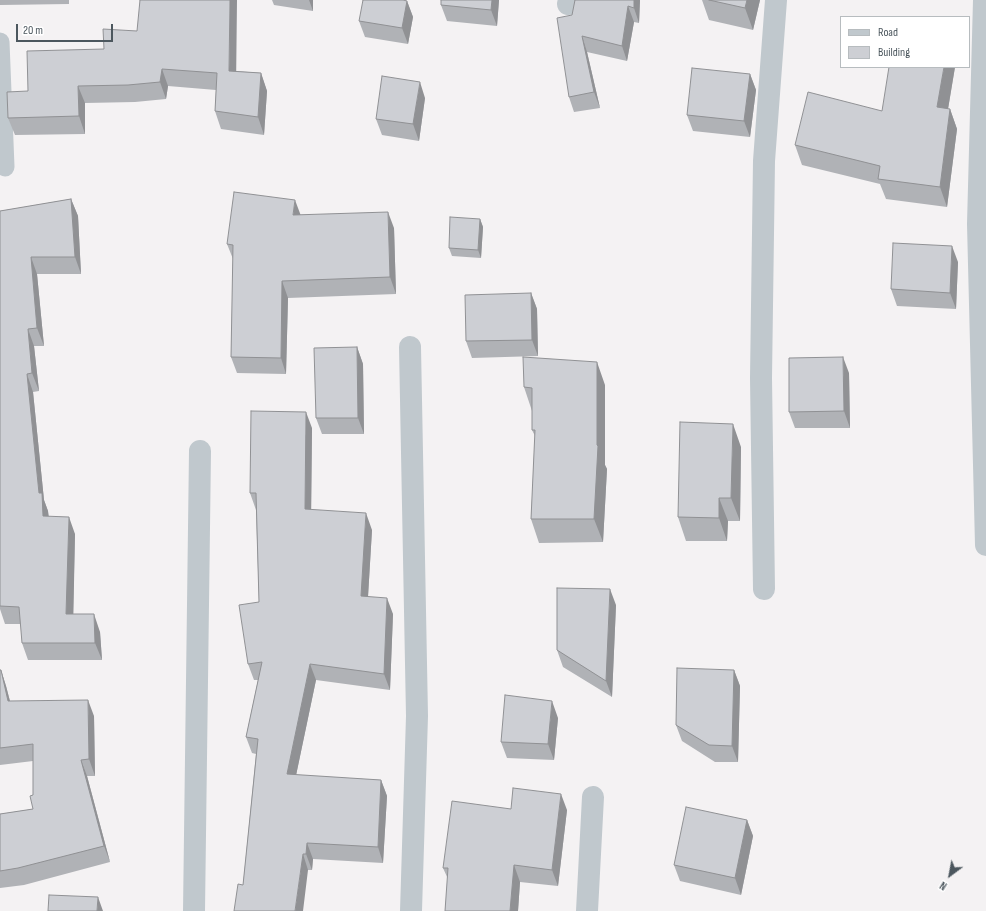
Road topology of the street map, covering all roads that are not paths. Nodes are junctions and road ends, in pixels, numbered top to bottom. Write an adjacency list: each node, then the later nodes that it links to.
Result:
1 (776, 0): 8 (street)
2 (984, 0): 7 (street)
3 (0, 42): 4 (lane)
4 (6, 167)
5 (410, 347): 11 (street)
6 (200, 451): 10 (street)
7 (986, 544)
8 (764, 589)
9 (593, 796): 12 (street)
10 (194, 911)
11 (411, 911)
12 (587, 911)

